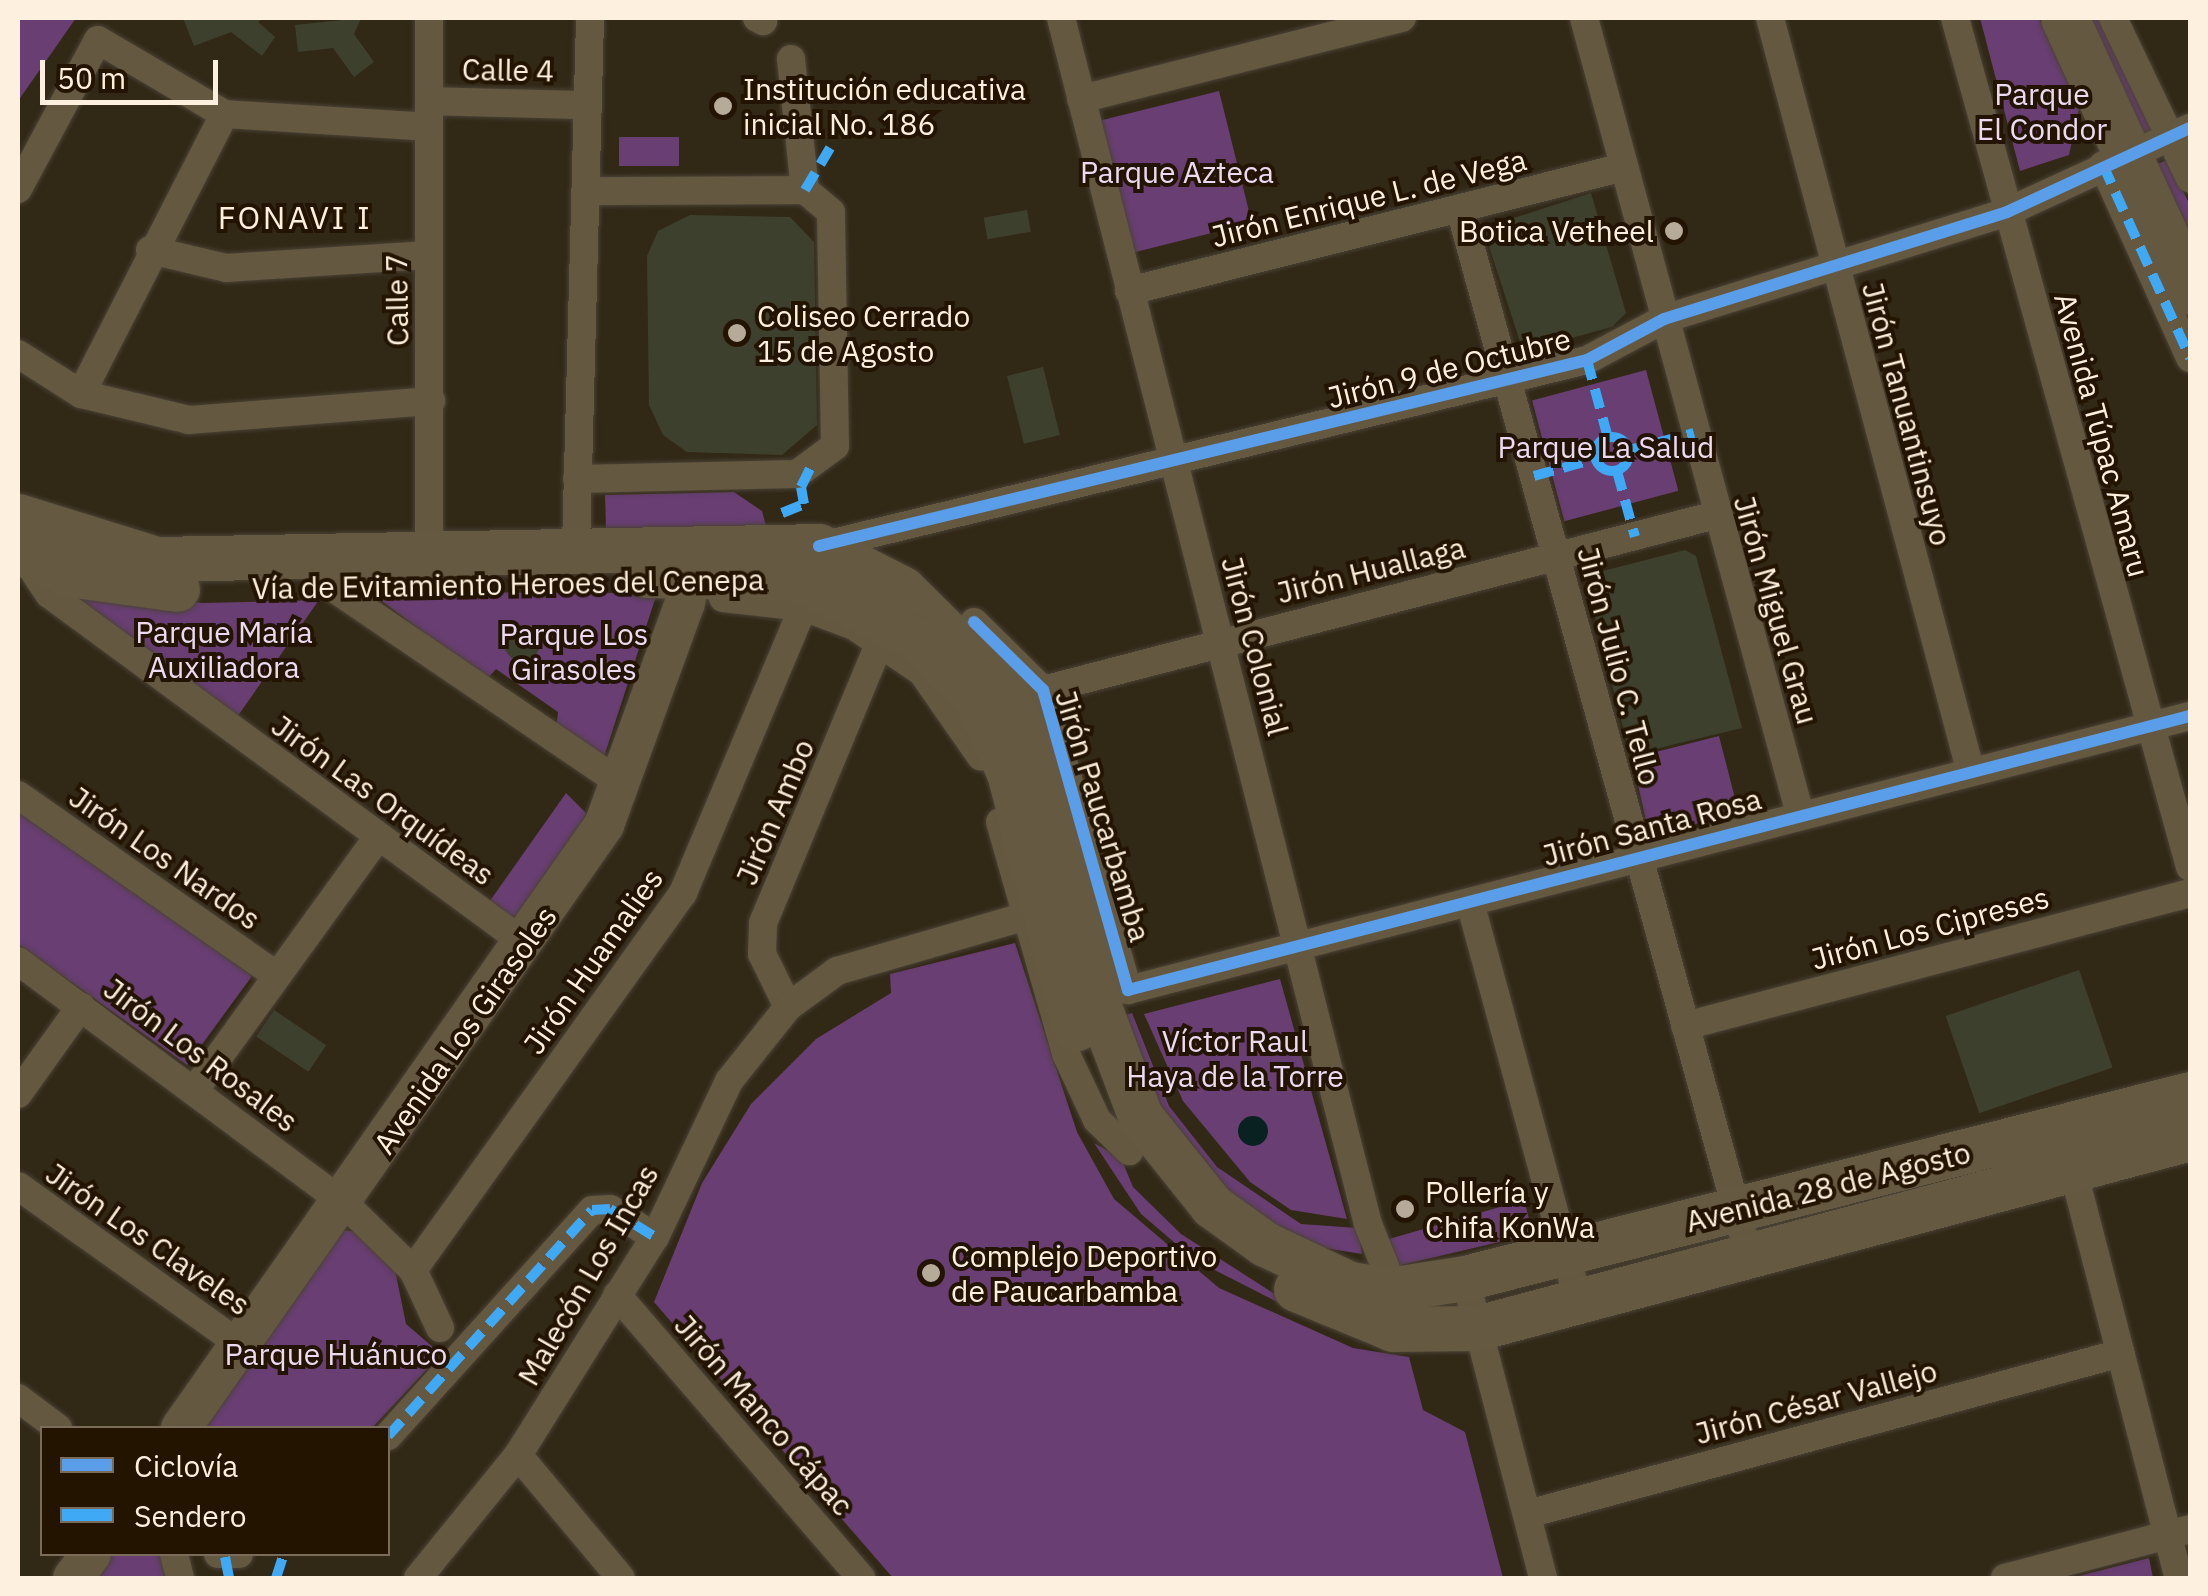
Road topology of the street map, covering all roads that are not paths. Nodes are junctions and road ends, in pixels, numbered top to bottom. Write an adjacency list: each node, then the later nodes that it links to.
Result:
1 (429, 18): 14 (street, Calle 7)
2 (590, 18): 12 (street)
3 (1060, 18): 11 (street, Jirón Colonial)
4 (1402, 18): 11 (street)
5 (1584, 18): 17 (street, Jirón Miguel Grau)
6 (1770, 18): 26 (street, Jirón Tanuantinsuyo)
7 (1956, 18): 23 (street, Avenida Túpac Amaru)
8 (2064, 18): 16 (highway)
9 (2114, 18): 15 (street)
10 (791, 59): 20 (street)
11 (1082, 99): 27 (street, Jirón Colonial)
12 (585, 104): 14 (street, Calle 4); 21 (street)
13 (224, 114): 14 (street, Calle 4); 19 (street); 24 (street)
14 (429, 114): 25 (street, Calle 7)
15 (2180, 133): 16 (street); 18 (street)
16 (2114, 159): 23 (street, Jirón 9 de Octubre); 28 (highway); 31 (street)
17 (1624, 167): 22 (street, Jirón Enrique L. de Vega); 29 (street, Jirón Miguel Grau)
18 (2190, 179)
19 (18, 189)
20 (804, 190): 21 (street); 36 (street)
21 (587, 191): 36 (street)
22 (1460, 209): 27 (street, Jirón Enrique L. de Vega); 32 (street, Jirón Julio C. Tello)
23 (2007, 212): 26 (street, Jirón 9 de Octubre); 51 (street, Avenida Túpac Amaru)
24 (150, 250): 25 (street); 33 (street)
25 (428, 255): 34 (street, Calle 7)
26 (1834, 270): 29 (street, Jirón 9 de Octubre); 52 (street, Jirón Tanuantinsuyo)
27 (1129, 291): 35 (street, Jirón Colonial)
28 (2190, 291)
29 (1664, 318): 32 (street, Jirón 9 de Octubre); 37 (street, Jirón Miguel Grau)
30 (18, 354): 33 (street)
31 (2190, 358)
32 (1508, 377): 35 (street, Jirón 9 de Octubre); 41 (street, Jirón Julio C. Tello)
33 (81, 394): 34 (street)
34 (431, 402): 42 (street, Calle 7)
35 (1174, 464): 39 (street, Jirón 9 de Octubre); 47 (street, Jirón Colonial)
36 (577, 479): 40 (street)
37 (1716, 515): 41 (street, Jirón Huallaga); 55 (street, Jirón Miguel Grau)
38 (19, 540): 42 (main road, Vía de Evitamiento Heroes del Cenepa); 44 (main road, Vía de Evitamiento Heroes del Cenepa); 56 (street, Jirón Las Orquídeas)
39 (819, 546): 43 (main road, Vía de Evitamiento Heroes del Cenepa); 84 (main road, Vía de Evitamiento Heroes del Cenepa)
40 (576, 548): 42 (main road, Vía de Evitamiento Heroes del Cenepa); 43 (main road, Vía de Evitamiento Heroes del Cenepa)
41 (1555, 557): 47 (street, Jirón Huallaga); 57 (street, Jirón Julio C. Tello)
42 (430, 566): 43 (main road, Vía de Evitamiento Heroes del Cenepa); 44 (main road, Vía de Evitamiento Heroes del Cenepa)
43 (691, 571): 45 (street); 53 (main road, Avenida Los Girasoles); 75 (main road, Vía de Evitamiento Heroes del Cenepa)
44 (329, 585): 53 (street)
45 (803, 607): 48 (street); 82 (street, Jirón Huamalies)
46 (974, 622): 49 (street, Jirón Paucarbamba)
47 (1220, 641): 49 (street, Jirón Huallaga); 63 (street, Jirón Colonial)
48 (880, 642): 61 (street); 68 (street, Jirón Ambo)
49 (1043, 690): 66 (street, Jirón Paucarbamba)
50 (2190, 716): 51 (street, Jirón Santa Rosa)
51 (2148, 728): 52 (street, Jirón Santa Rosa); 58 (street, Avenida Túpac Amaru)
52 (1970, 768): 55 (street, Jirón Santa Rosa)
53 (620, 784): 62 (main road, Avenida Los Girasoles)
54 (18, 795): 65 (street, Jirón Los Nardos)
55 (1800, 814): 57 (street, Jirón Santa Rosa)
56 (377, 838): 62 (street, Jirón Las Orquídeas); 65 (street)
57 (1639, 856): 60 (street, Jirón Santa Rosa); 69 (street, Jirón Julio C. Tello)
58 (2190, 867)
59 (2190, 893): 69 (street, Jirón Los Cipreses)
60 (1470, 902): 63 (street, Jirón Santa Rosa); 80 (street)
61 (1023, 917): 68 (street, Malecón Los Incas); 75 (street)
62 (526, 944): 77 (main road, Avenida Los Girasoles)
63 (1298, 944): 66 (street, Jirón Santa Rosa); 84 (street, Jirón Colonial)
64 (18, 961): 67 (street, Jirón Los Rosales)
65 (276, 975): 70 (street)
66 (1128, 990)
67 (81, 1006): 70 (street, Jirón Los Rosales); 71 (street)
68 (788, 1007): 79 (street, Malecón Los Incas)
69 (1685, 1026): 78 (street, Jirón Julio C. Tello)
70 (194, 1091): 77 (street, Jirón Los Rosales)
71 (18, 1094)
72 (2190, 1094): 74 (main road, Avenida 28 de Agosto)
73 (2190, 1138): 74 (main road, Avenida 28 de Agosto)
74 (2068, 1148): 78 (main road, Avenida 28 de Agosto); 81 (main road, Avenida 28 de Agosto); 90 (street)
75 (1129, 1151): 88 (main road, Vía de Evitamiento Heroes del Cenepa)
76 (18, 1186): 89 (street, Jirón Los Claveles)
77 (344, 1202): 82 (street, Jirón Los Rosales); 89 (main road, Avenida Los Girasoles)
78 (1736, 1209): 80 (main road, Avenida 28 de Agosto); 81 (street, Jirón Julio C. Tello)
79 (656, 1237): 85 (street, Malecón Los Incas); 94 (street)
80 (1566, 1254): 83 (main road, Avenida 28 de Agosto); 86 (street)
81 (1749, 1255): 86 (main road, Avenida 28 de Agosto)
82 (413, 1270): 87 (street)
83 (1464, 1278): 84 (main road, Vía de Evitamiento Heroes del Cenepa); 88 (street)
84 (1388, 1290): 88 (street)
85 (617, 1295): 95 (street, Malecón Los Incas); 102 (street, Jirón Manco Cápac)
86 (1578, 1300): 88 (main road, Avenida 28 de Agosto)
87 (440, 1328)
88 (1477, 1328): 96 (street)
89 (242, 1345): 93 (main road, Avenida Los Girasoles)
90 (2122, 1353): 96 (street, Jirón César Vallejo); 97 (street)
91 (18, 1398): 92 (street)
92 (55, 1426)
93 (182, 1426)
94 (390, 1434)
95 (518, 1456): 100 (street, Malecón Los Incas); 101 (street)
96 (1528, 1514): 103 (street)
97 (2179, 1532): 104 (street); 105 (street)
98 (90, 1556): 99 (main road)
99 (73, 1578)
100 (418, 1578)
101 (621, 1578)
102 (861, 1578)
103 (1543, 1578)
104 (2005, 1578)
105 (2178, 1578)

